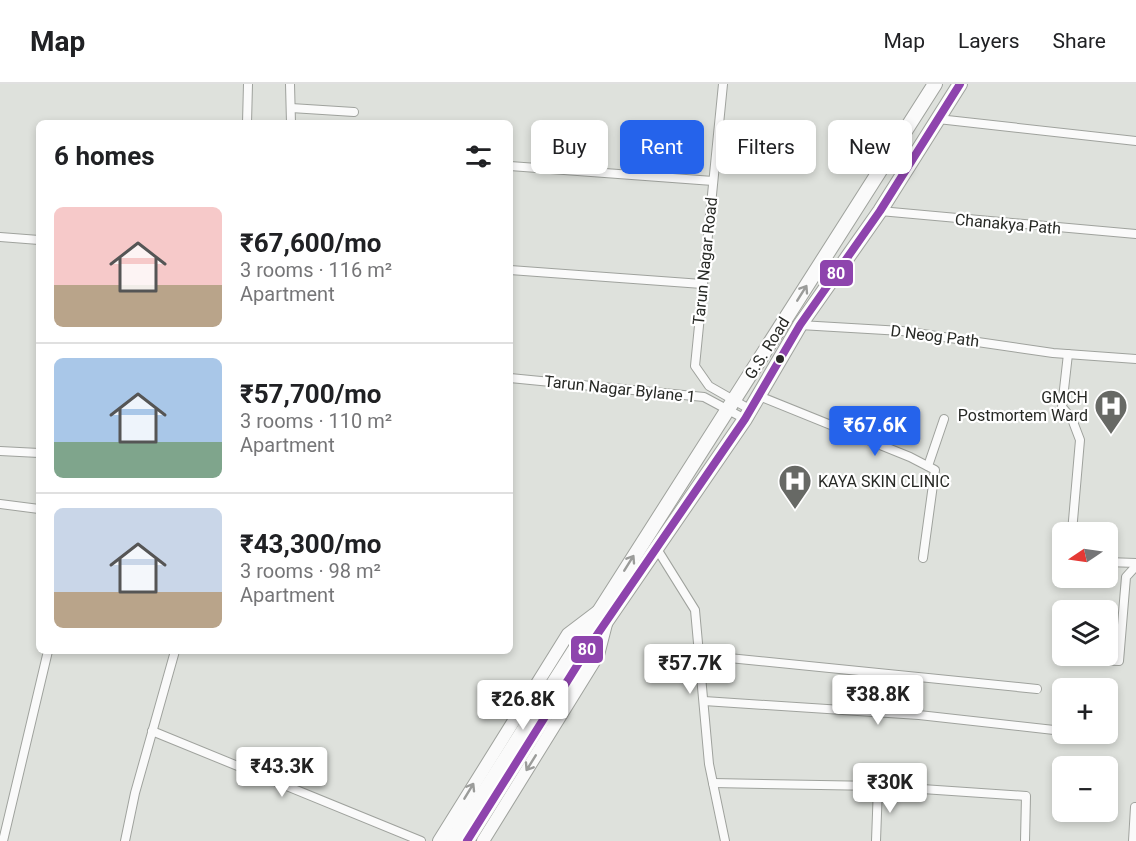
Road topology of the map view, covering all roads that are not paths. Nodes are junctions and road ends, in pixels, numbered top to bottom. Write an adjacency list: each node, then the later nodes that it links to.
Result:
1 (248, 84): 9 (street)
2 (290, 84): 6 (street)
3 (723, 84): 13 (street, Tarun Nagar Road)
4 (935, 84): 25 (main road, G.S. Road, one-way to 4)
5 (960, 84): 8 (main road)
6 (291, 108): 7 (street); 10 (street)
7 (354, 112)
8 (938, 119): 11 (street); 14 (main road)
9 (247, 120)
10 (291, 120)
11 (1136, 141)
12 (513, 165): 13 (street)
13 (713, 181): 19 (street, Tarun Nagar Road)
14 (880, 211): 15 (street, Chanakya Path); 20 (main road)
15 (1136, 234)
16 (0, 237): 17 (street)
17 (36, 240)
18 (513, 270): 19 (street)
19 (702, 284): 25 (street, Tarun Nagar Road)
20 (800, 325): 21 (street, D Neog Path); 24 (main road)
21 (1068, 354): 22 (street, D Neog Path); 33 (street)
22 (1136, 359)
23 (513, 378): 25 (street, Tarun Nagar Bylane 1)
24 (759, 396): 26 (main road); 30 (street)
25 (731, 404): 26 (street, Tarun Nagar Road); 38 (main road, G.S. Road, one-way to 25)
26 (748, 415): 34 (main road)
27 (944, 419): 30 (street)
28 (0, 451): 29 (street)
29 (36, 453)
30 (928, 466): 35 (street)
31 (0, 504): 32 (street)
32 (36, 509)
33 (1073, 522)
34 (657, 549): 38 (main road); 42 (street)
35 (923, 558)
36 (1118, 563): 37 (street)
37 (1136, 564): 43 (street)
38 (602, 616): 39 (main road); 54 (main road, one-way to 38); 57 (main road, one-way to 57)
39 (584, 644): 55 (main road); 56 (main road)
40 (47, 654): 51 (street)
41 (174, 654): 47 (street)
42 (699, 655): 44 (street); 45 (street)
43 (1118, 662)
44 (1036, 689)
45 (704, 701): 46 (street); 48 (street)
46 (1052, 730)
47 (152, 731): 52 (street); 53 (street)
48 (713, 783): 49 (street); 58 (street)
49 (878, 786): 59 (street); 60 (street)
50 (1135, 807): 61 (street)
51 (3, 841)
52 (125, 841)
53 (421, 841)
54 (439, 841)
55 (453, 841)
56 (467, 841)
57 (483, 841)
58 (725, 841)
59 (876, 841)
60 (1025, 841)
61 (1133, 841)

